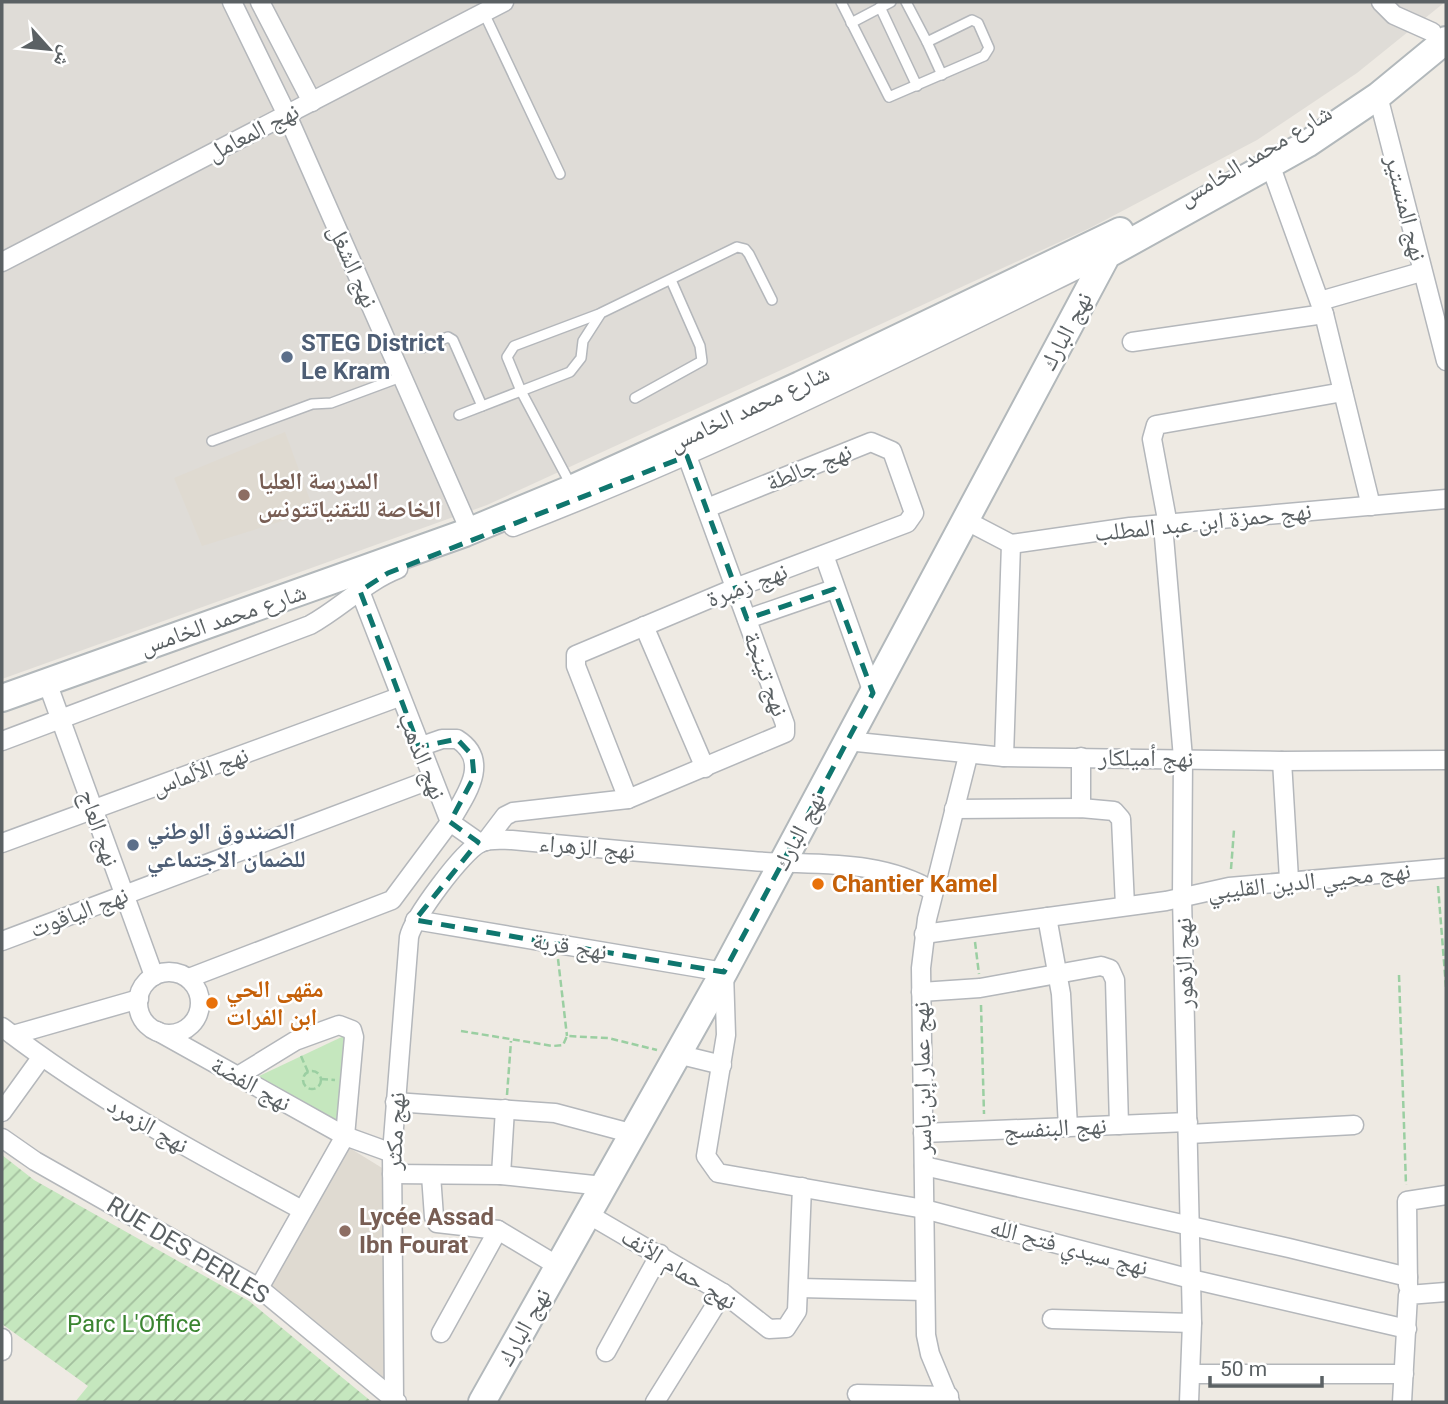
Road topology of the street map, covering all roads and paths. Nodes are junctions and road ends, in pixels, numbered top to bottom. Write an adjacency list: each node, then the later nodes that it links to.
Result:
1 (232, 2): 17 (street, نهج الشغل)
2 (260, 2): 16 (street)
3 (505, 2): 9 (street, نهج المعامل)
4 (841, 2): 10 (lane)
5 (891, 2): 8 (lane)
6 (906, 2): 12 (lane)
7 (1381, 2): 11 (street)
8 (880, 7): 10 (lane); 14 (lane)
9 (484, 13): 16 (street, نهج المعامل); 19 (lane)
10 (851, 23): 14 (lane)
11 (1441, 31): 15 (street); 38 (street, شارع محمد الخامس)
12 (927, 43): 13 (lane); 13 (lane)
13 (942, 75): 14 (lane)
14 (918, 86)
15 (1378, 96): 18 (street); 22 (street, نهج المنستير)
16 (312, 102): 17 (street, نهج المعامل)
17 (287, 115): 21 (street, نهج المعامل); 30 (street, نهج الشغل)
18 (1271, 167): 20 (street); 25 (street)
19 (560, 174)
20 (1107, 255): 37 (street); 43 (street, نهج البارك)
21 (3, 259)
22 (1421, 272): 25 (street); 29 (street, نهج المنستير)
23 (671, 280): 24 (lane); 26 (lane); 33 (lane)
24 (772, 300)
25 (1322, 308): 27 (street); 32 (street)
26 (601, 313): 31 (lane); 31 (lane)
27 (1132, 342)
28 (422, 348): 34 (lane)
29 (1446, 361)
30 (401, 377): 36 (lane); 45 (street, نهج الشغل)
31 (521, 391): 34 (lane); 38 (lane)
32 (1343, 391): 40 (street); 44 (street, نهج الزهور)
33 (635, 398)
34 (482, 406): 35 (lane)
35 (459, 415)
36 (212, 441)
37 (687, 456): 41 (street, نهج تينجة); 50 (street)
38 (573, 488): 45 (street, شارع محمد الخامس)
39 (1446, 499): 40 (street, نهج حمزة ابن عبد المطلب)
40 (1371, 506): 44 (street, نهج حمزة ابن عبد المطلب)
41 (706, 508): 42 (street, نهج جالطة); 48 (street, نهج تينجة)
42 (914, 510): 47 (street, نهج زمبرة)
43 (965, 520): 46 (street); 54 (street, نهج البارك)
44 (1165, 525): 46 (street, نهج حمزة ابن عبد المطلب); 64 (street, نهج الزهور)
45 (470, 531): 53 (street, شارع محمد الخامس)
46 (1011, 544): 62 (street)
47 (824, 555): 48 (street, نهج زمبرة); 49 (street)
48 (735, 589): 51 (street, نهج تينجة); 52 (street, نهج زمبرة)
49 (834, 589): 51 (street); 54 (street)
50 (360, 591): 55 (street, نهج الذهب); 57 (street)
51 (747, 619): 67 (street, نهج تينجة)
52 (644, 626): 67 (street); 69 (street, نهج زمبرة)
53 (47, 682): 56 (street, شارع محمد الخامس); 57 (street, نهج العاج)
54 (873, 693): 59 (street, نهج البارك)
55 (399, 697): 60 (street, نهج الذهب); 72 (street, نهج الألماس)
56 (2, 698)
57 (61, 719): 58 (street); 72 (street, نهج العاج)
58 (2, 741)
59 (846, 741): 61 (street, نهج أميلكار); 77 (street, نهج البارك)
60 (419, 747): 68 (street, نهج الذهب); 73 (street)
61 (968, 755): 62 (street, نهج أميلكار); 71 (street, نهج عمار إبن ياسر)
62 (1004, 757): 63 (street, نهج أميلكار)
63 (1081, 757): 64 (street, نهج أميلكار); 70 (street)
64 (1183, 758): 66 (street, نهج أميلكار); 84 (street, نهج الزهور)
65 (1446, 760): 66 (street, نهج أميلكار)
66 (1282, 761): 79 (street)
67 (705, 768): 69 (street)
68 (432, 779): 73 (street, نهج الذهب); 82 (street, نهج الياقوت)
69 (628, 799): 75 (street)
70 (1081, 808): 71 (street); 85 (street)
71 (954, 809): 81 (street, نهج عمار إبن ياسر)
72 (93, 810): 76 (street, نهج الألماس); 82 (street, نهج العاج)
73 (450, 821): 75 (street); 83 (street, نهج الذهب)
74 (1234, 830): 80 (path)
75 (483, 842): 77 (street, نهج الزهراء); 86 (street)
76 (2, 843)
77 (782, 863): 81 (street, نهج الزهراء); 92 (street, نهج البارك)
78 (1442, 868): 79 (street, نهج محيي الدين القليبي); 97 (path)
79 (1289, 879): 80 (street, نهج محيي الدين القليبي)
80 (1229, 887): 84 (street, نهج محيي الدين القليبي)
81 (933, 891): 89 (street, نهج عمار إبن ياسر)
82 (123, 895): 90 (street, نهج الياقوت); 95 (street, نهج العاج)
83 (398, 896): 86 (street, نهج قربة); 96 (street)
84 (1182, 897): 85 (street, نهج محيي الدين القليبي); 117 (street, نهج الزهور)
85 (1125, 906): 87 (street, نهج محيي الدين القليبي)
86 (418, 914): 91 (street, نهج قربة); 111 (street, نهج مكثر)
87 (1046, 917): 88 (street, نهج محيي الدين القليبي); 93 (street)
88 (974, 928): 89 (street, نهج محيي الدين القليبي); 98 (path)
89 (924, 934): 99 (street, نهج عمار إبن ياسر)
90 (2, 941)
91 (556, 944): 92 (street, نهج قربة); 104 (path)
92 (724, 972): 106 (street, نهج البارك); 108 (street)
93 (1057, 972): 98 (street); 114 (street); 116 (street)
94 (1399, 975): 131 (path)
95 (154, 976): 96 (street); 100 (street)
96 (189, 978): 102 (street)
97 (1446, 987)
98 (980, 988): 99 (street); 118 (path)
99 (921, 992): 119 (street, نهج عمار إبن ياسر)
100 (139, 999): 101 (street); 102 (street)
101 (7, 1031): 107 (street, نهج الزمرد)
102 (157, 1031): 109 (street, نهج الفضة)
103 (461, 1031): 105 (path)
104 (567, 1036): 105 (path); 106 (path)
105 (511, 1041): 112 (path)
106 (677, 1054): 108 (street); 120 (street, نهج البارك)
107 (41, 1058): 113 (street); 133 (street, نهج الزمرد)
108 (723, 1065): 129 (street, نهج سيدي فتح الله)
109 (238, 1076): 121 (street, نهج الفضة); 121 (street)
110 (313, 1088): 110 (path)
111 (396, 1102): 112 (street); 123 (street, نهج مكثر)
112 (505, 1109): 120 (street); 127 (street)
113 (2, 1112)
114 (1119, 1125): 116 (street, نهج البنفسج); 117 (street, نهج البنفسج)
115 (1354, 1125): 117 (street, نهج البنفسج)
116 (1068, 1127): 118 (street, نهج البنفسج)
117 (1188, 1128): 135 (street, نهج الزهور)
118 (985, 1131): 119 (street, نهج البنفسج)
119 (923, 1133): 124 (street, نهج عمار إبن ياسر)
120 (634, 1134): 128 (street, نهج البارك)
121 (345, 1136): 123 (street, نهج الفضة); 133 (street)
122 (2, 1138): 141 (street, RUE DES PERLES)
123 (392, 1153): 125 (street, نهج مكثر)
124 (924, 1166): 132 (street, نهج عمار إبن ياسر); 135 (street)
125 (392, 1174): 126 (street); 157 (street, نهج مكثر)
126 (431, 1175): 127 (street); 136 (street)
127 (501, 1175): 128 (street)
128 (603, 1186): 134 (street, نهج البارك)
129 (802, 1187): 132 (street, نهج سيدي فتح الله); 142 (street)
130 (1446, 1195): 131 (street)
131 (1407, 1200): 140 (street)
132 (924, 1209): 139 (street, نهج سيدي فتح الله); 143 (street, نهج عمار إبن ياسر)
133 (302, 1210): 141 (street)
134 (586, 1213): 137 (street, نهج حمام الأنف); 138 (street, نهج البارك)
135 (1191, 1225): 139 (street, نهج الزهور); 140 (street)
136 (498, 1230): 138 (street); 149 (street)
137 (660, 1254): 145 (street, نهج حمام الأنف); 152 (street)
138 (558, 1266): 158 (street, نهج البارك)
139 (1191, 1279): 147 (street, نهج الزهور); 148 (street, نهج سيدي فتح الله)
140 (1408, 1286): 144 (street); 148 (street)
141 (259, 1288): 157 (street, RUE DES PERLES)
142 (800, 1288): 143 (street); 145 (street, نهج حمام الأنف)
143 (925, 1291): 156 (street, نهج عمار إبن ياسر)
144 (1446, 1292)
145 (723, 1293): 159 (street)
146 (1052, 1319): 147 (street)
147 (1192, 1323): 153 (street, نهج الزهور)
148 (1407, 1329): 154 (street)
149 (442, 1333)
150 (2, 1338): 151 (street)
151 (2, 1351)
152 (606, 1352)
153 (1192, 1374): 154 (street); 160 (street, نهج الزهور)
154 (1404, 1374): 161 (street)
155 (857, 1394): 156 (street)
156 (950, 1399)
157 (396, 1401)
158 (482, 1402)
159 (655, 1402)
160 (1189, 1402)
161 (1402, 1402)

